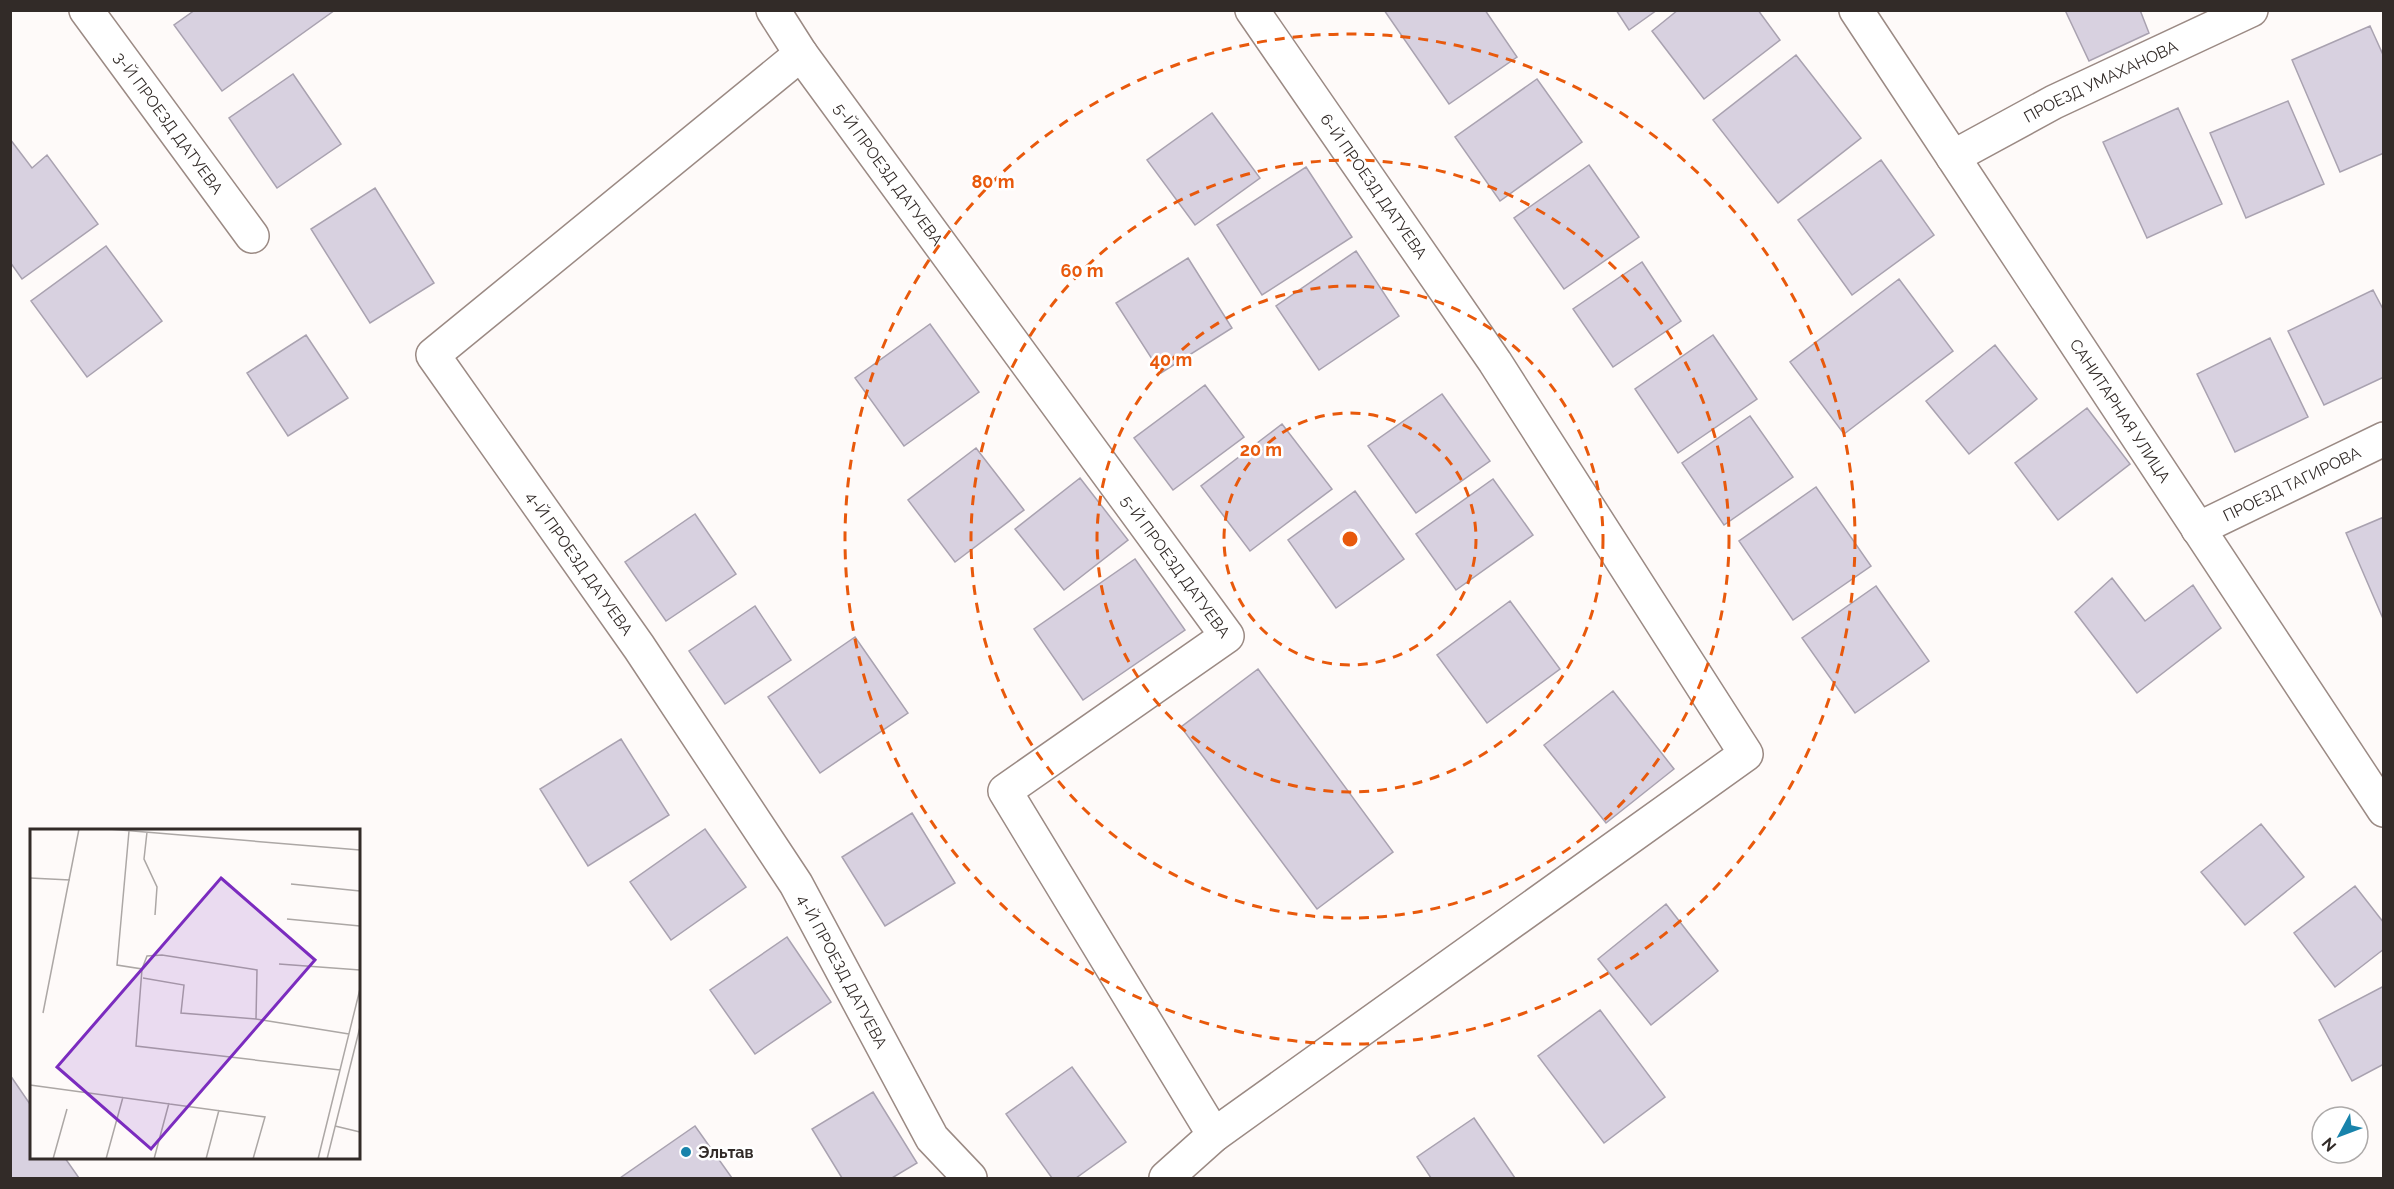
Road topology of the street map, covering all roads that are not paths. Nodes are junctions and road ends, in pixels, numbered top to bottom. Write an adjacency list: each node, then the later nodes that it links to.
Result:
1 (86, 10): 8 (street, 3-Й ПРОЕЗД ДАТУЕВА)
2 (773, 10): 6 (street, 5-Й ПРОЕЗД ДАТУЕВА)
3 (1252, 10): 12 (street, 6-Й ПРОЕЗД ДАТУЕВА)
4 (1856, 10): 7 (street, САНИТАРНАЯ УЛИЦА)
5 (2251, 10): 7 (street, ПРОЕЗД УМАХАНОВА)
6 (801, 54): 12 (street, 5-Й ПРОЕЗД ДАТУЕВА); 13 (street, 4-Й ПРОЕЗД ДАТУЕВА)
7 (1953, 157): 10 (street, САНИТАРНАЯ УЛИЦА)
8 (252, 236)
9 (2384, 439): 10 (street, ПРОЕЗД ТАГИРОВА)
10 (2198, 529): 11 (street, САНИТАРНАЯ УЛИЦА)
11 (2384, 810)
12 (1214, 1135): 14 (street)
13 (970, 1179)
14 (1166, 1179)

